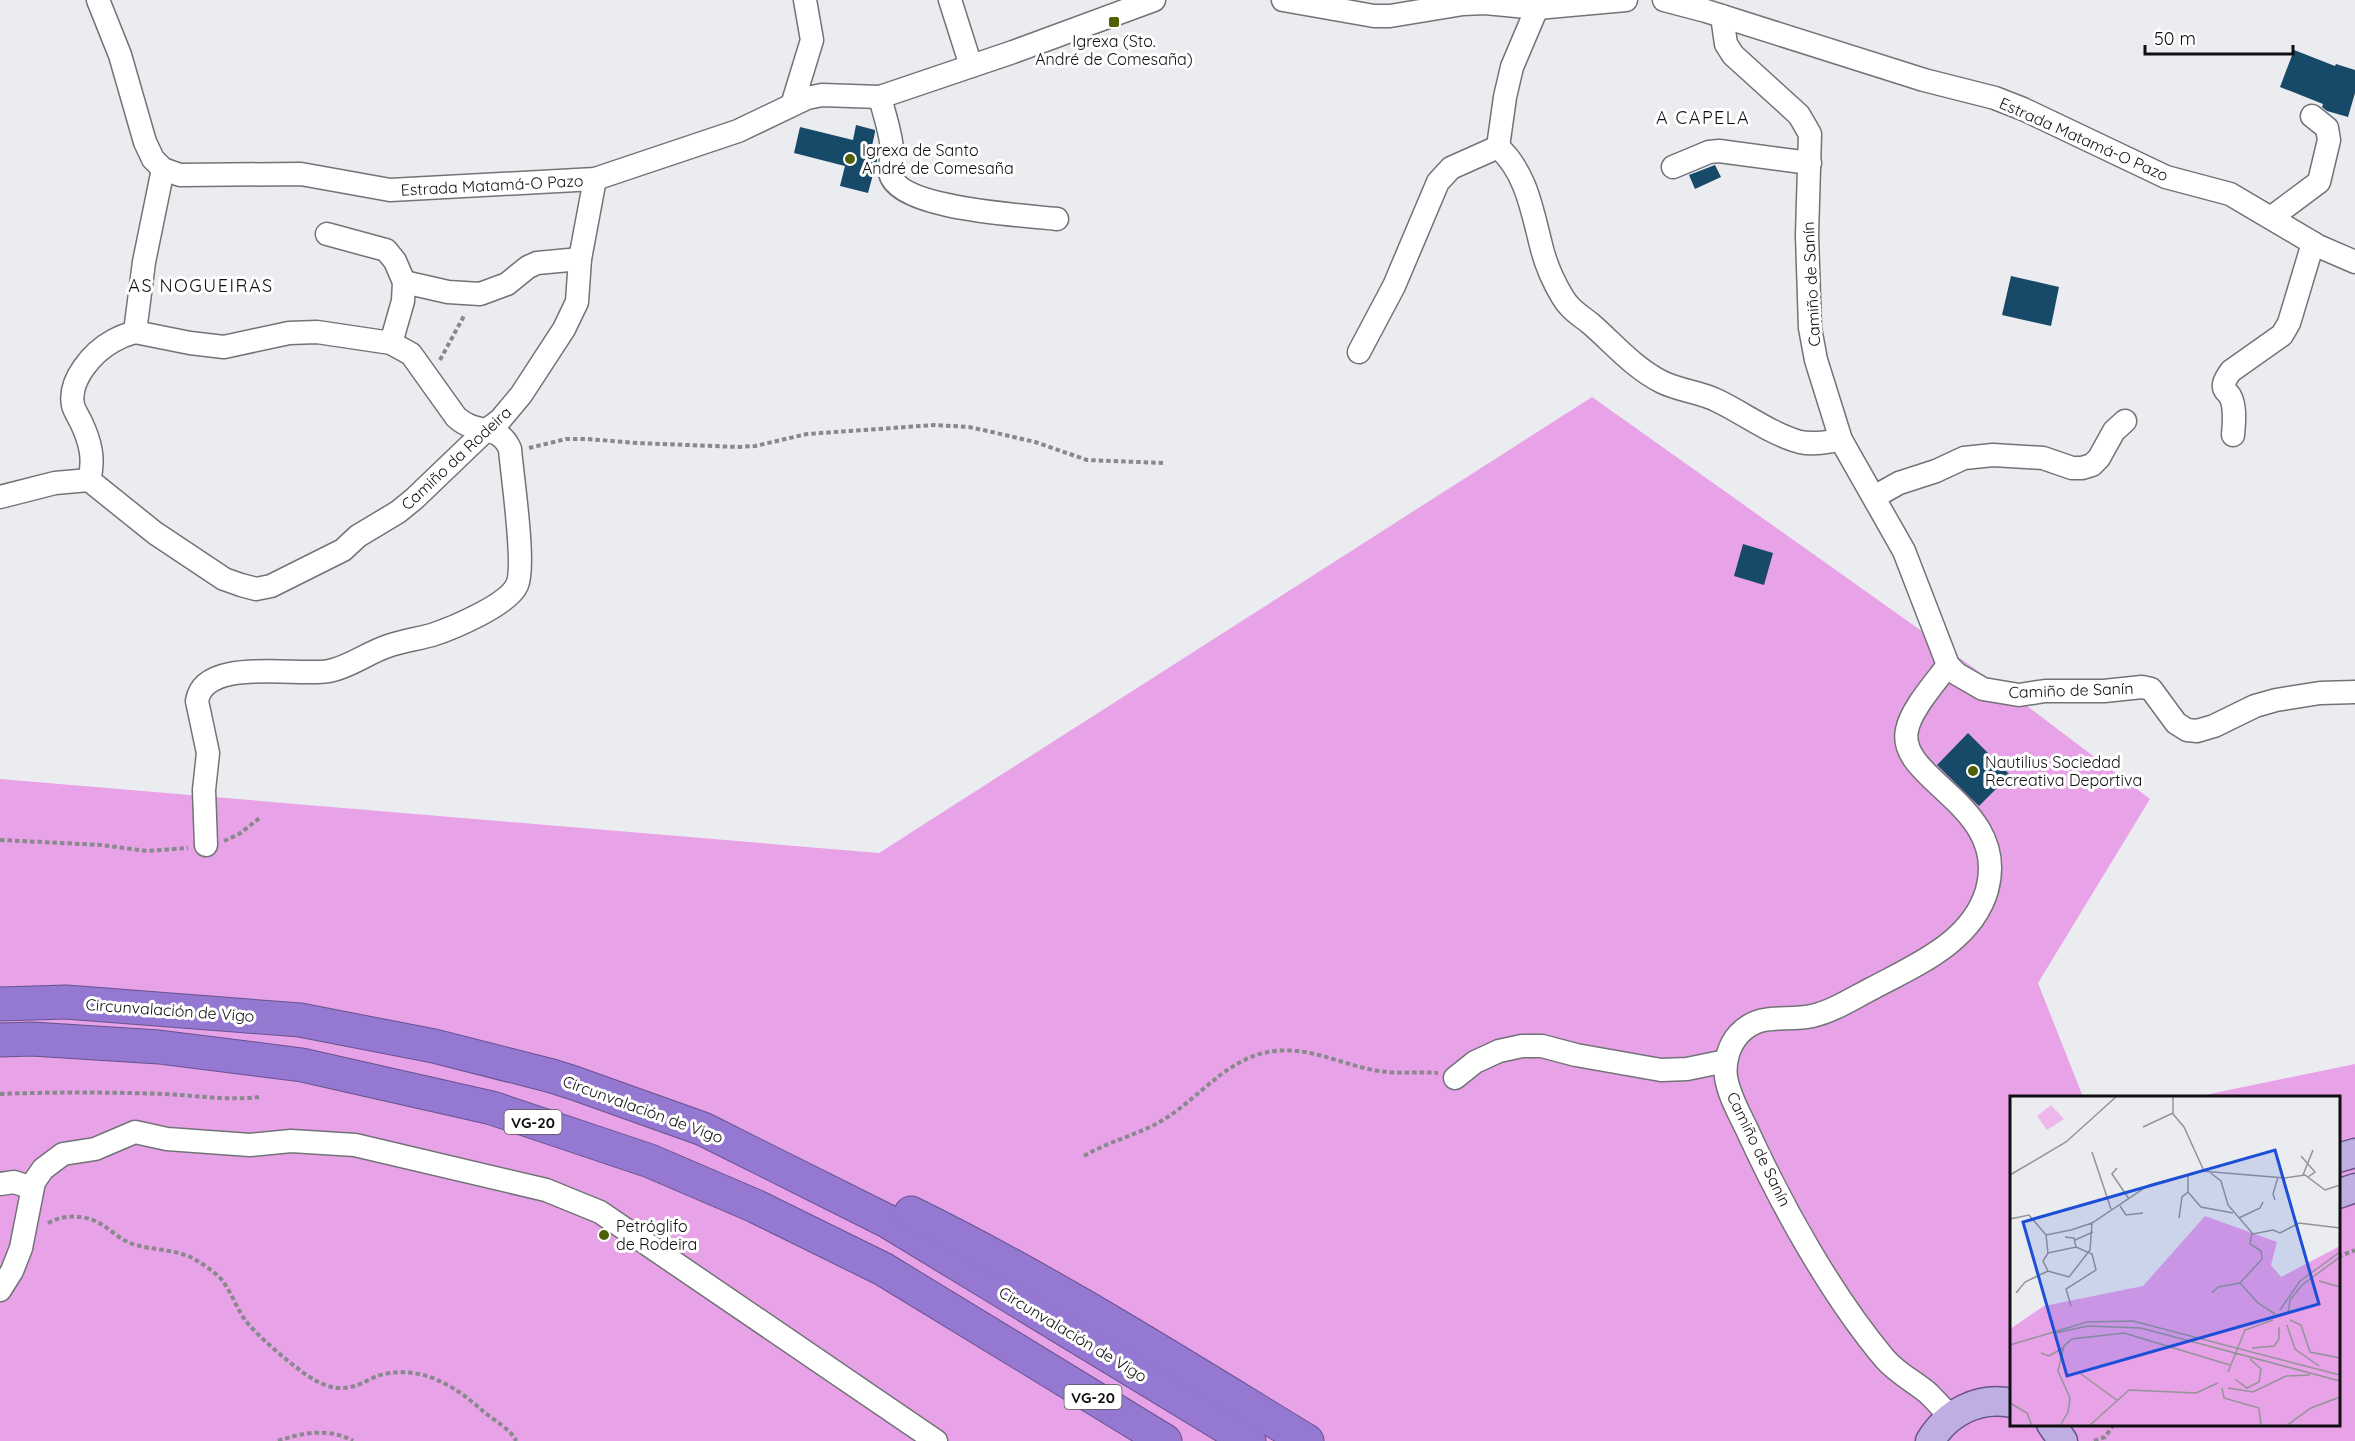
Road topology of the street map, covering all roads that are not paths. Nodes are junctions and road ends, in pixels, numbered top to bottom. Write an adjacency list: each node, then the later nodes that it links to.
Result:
1 (98, 0): 18 (street)
2 (805, 0): 13 (street)
3 (950, 0): 11 (street)
4 (1154, 0): 11 (street, Estrada Matamá-O Pazo)
5 (1283, 0): 9 (street)
6 (1626, 0): 9 (street)
7 (1664, 0): 8 (street, Estrada Matamá-O Pazo)
8 (1693, 4): 10 (street, Estrada Matamá-O Pazo)
9 (1537, 8): 15 (street)
10 (1722, 16): 16 (street, Camiño de Sanín); 20 (street, Estrada Matamá-O Pazo)
11 (970, 66): 12 (street, Estrada Matamá-O Pazo)
12 (880, 97): 13 (street, Estrada Matamá-O Pazo); 21 (street)
13 (793, 102): 19 (street, Estrada Matamá-O Pazo)
14 (2312, 116): 20 (street)
15 (1498, 147): 29 (street); 33 (street)
16 (1809, 163): 17 (street); 33 (street, Camiño de Sanín)
17 (1672, 167)
18 (163, 169): 19 (street, Estrada Matamá-O Pazo); 27 (street)
19 (595, 179): 24 (street, Camiño da Rodeira)
20 (2272, 217): 23 (street, Estrada Matamá-O Pazo)
21 (1056, 219)
22 (327, 234): 26 (street)
23 (2313, 243): 25 (street, Estrada Matamá-O Pazo); 32 (street)
24 (580, 260): 26 (street); 31 (street, Camiño da Rodeira)
25 (2355, 262)
26 (404, 282): 28 (street)
27 (135, 332): 28 (street); 34 (street)
28 (391, 343): 31 (street)
29 (1359, 352)
30 (2125, 421): 36 (street)
31 (486, 431): 34 (street, Camiño da Rodeira); 39 (street)
32 (2233, 435)
33 (1841, 440): 36 (street, Camiño de Sanín)
34 (89, 480): 35 (street)
35 (0, 497)
36 (1875, 497): 37 (street, Camiño de Sanín)
37 (1948, 665): 38 (street, Camiño de Sanín); 42 (street)
38 (2355, 692)
39 (206, 846)
40 (0, 1004): 44 (highway, Circunvalación de Vigo / VG-20)
41 (0, 1040): 57 (highway, VG-20)
42 (1726, 1061): 43 (street); 53 (street, Camiño de Sanín)
43 (1455, 1078)
44 (703, 1128): 58 (highway, Circunvalación de Vigo / VG-20); 59 (highway)
45 (2355, 1153): 46 (main road)
46 (2340, 1157)
47 (0, 1184): 48 (street)
48 (32, 1188): 51 (street); 56 (street)
49 (2355, 1188): 50 (main road)
50 (2340, 1193)
51 (0, 1290)
52 (2009, 1400): 53 (main road)
53 (1950, 1416): 60 (main road)
54 (2052, 1426): 61 (main road)
55 (2070, 1426): 61 (main road)
56 (936, 1441)
57 (1165, 1441)
58 (1249, 1441)
59 (1307, 1441)
60 (1930, 1441)
61 (2063, 1441)

